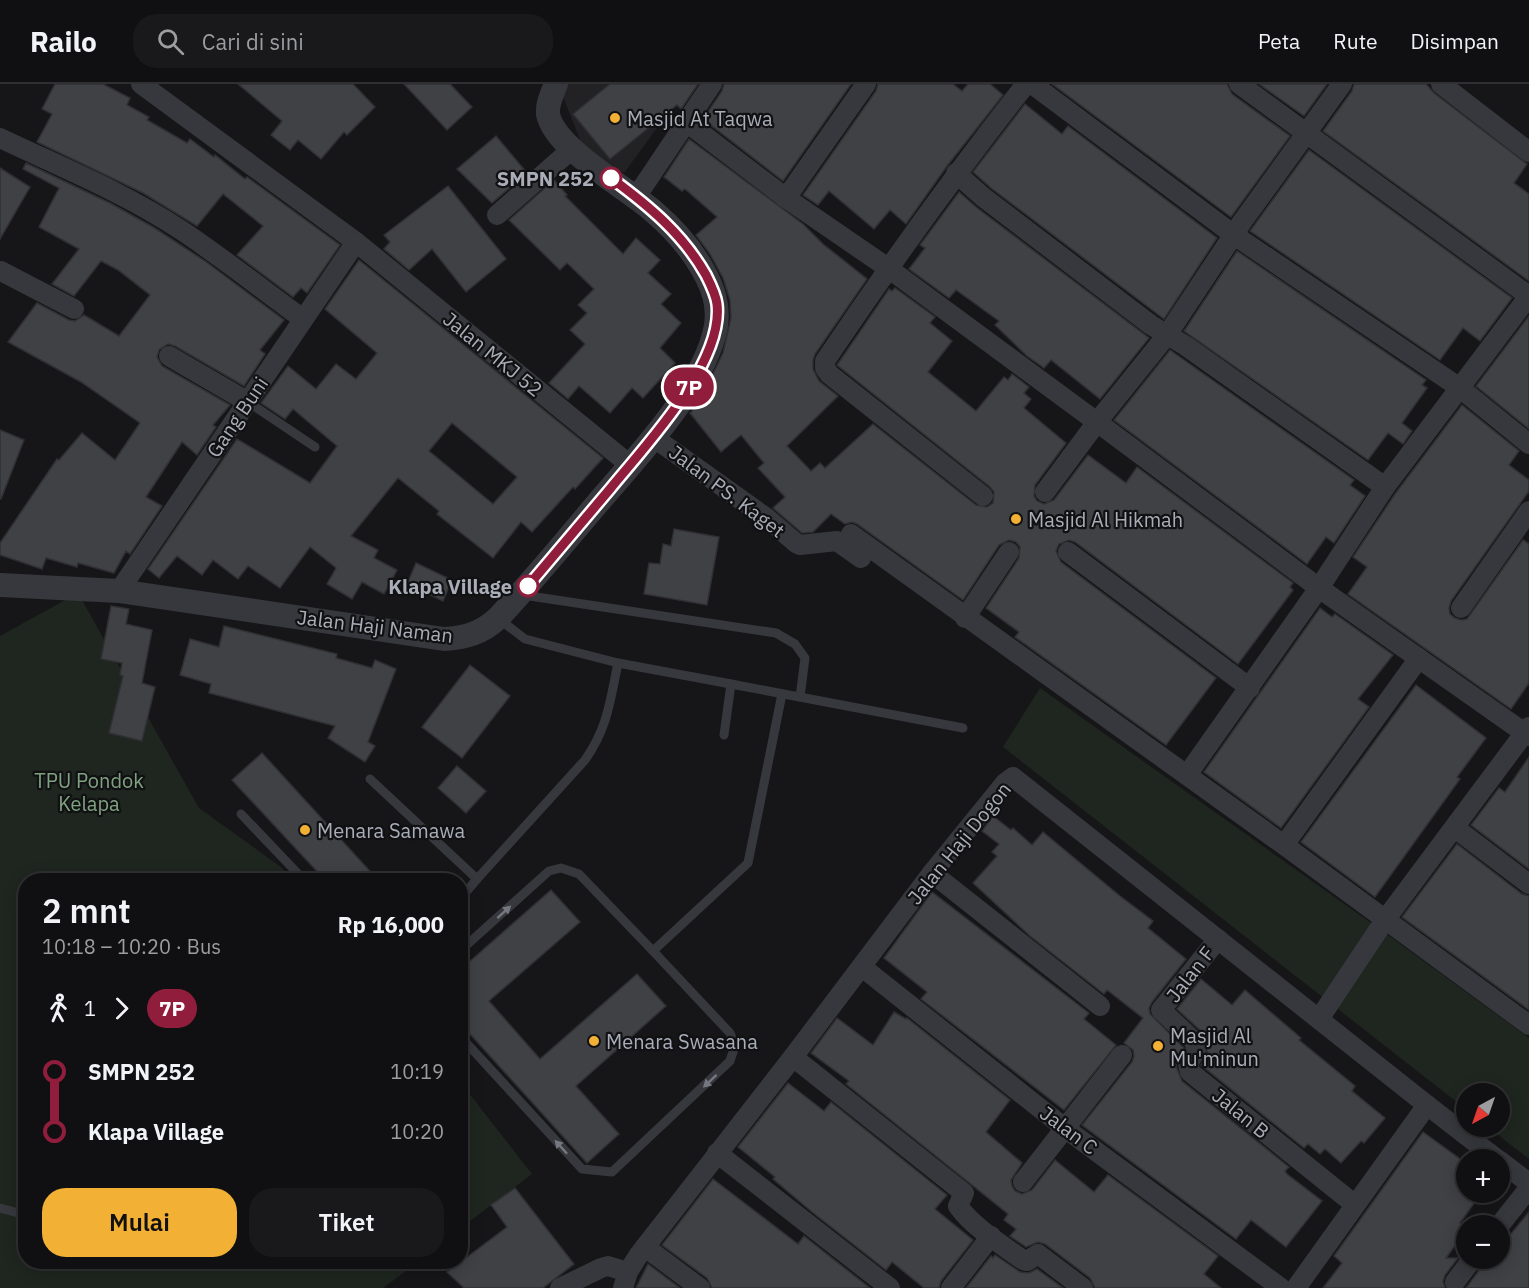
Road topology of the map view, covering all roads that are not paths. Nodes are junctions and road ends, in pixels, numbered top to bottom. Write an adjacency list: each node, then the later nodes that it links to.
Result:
1 (141, 84): 20 (street, Jalan MKJ 52)
2 (556, 84): 13 (street, Jalan Haji Naman)
3 (712, 84): 10 (street)
4 (866, 84): 17 (street)
5 (1026, 84): 15 (street)
6 (1032, 84): 19 (street)
7 (1239, 84): 11 (street)
8 (1342, 84): 11 (street)
9 (1449, 86): 14 (street)
10 (686, 121): 16 (street); 17 (street)
11 (1306, 133): 19 (street); 23 (street)
12 (0, 138): 25 (street)
13 (572, 149): 16 (street, Jalan Haji Naman); 18 (street)
14 (1529, 152)
15 (956, 173): 21 (street); 26 (street)
16 (636, 197): 31 (street, Jalan Haji Naman)
17 (786, 198): 21 (street)
18 (497, 215)
19 (1234, 235): 26 (street); 28 (street)
20 (356, 242): 25 (street, Gang Buni); 34 (street, Jalan MKJ 52)
21 (888, 268): 30 (street); 37 (street)
22 (0, 272): 24 (street)
23 (1529, 296): 28 (street)
24 (74, 309)
25 (303, 319): 29 (street, Gang Buni)
26 (1167, 335): 30 (street); 35 (street)
27 (168, 356): 29 (street)
28 (1460, 388): 32 (street); 35 (street)
29 (248, 402): 33 (lane); 43 (street, Gang Buni)
30 (1097, 422): 36 (street); 42 (street)
31 (652, 437): 34 (street, Jalan Haji Naman); 47 (street, Jalan PS. Kaget)
32 (1529, 444)
33 (315, 447)
34 (630, 465): 44 (street, Jalan Haji Naman)
35 (1385, 487): 42 (street)
36 (1045, 492)
37 (983, 496)
38 (1529, 511): 45 (street)
39 (1009, 552): 47 (street)
40 (1068, 552): 51 (street)
41 (3, 587): 43 (street, Jalan Haji Naman)
42 (1319, 588): 48 (street); 51 (street)
43 (119, 591): 46 (street, Jalan Haji Naman)
44 (521, 594): 46 (street, Jalan Haji Naman); 53 (lane)
45 (1461, 608)
46 (498, 618): 49 (lane)
47 (962, 623): 57 (street)
48 (1419, 658): 55 (street); 61 (street)
49 (618, 663): 50 (lane); 64 (lane)
50 (731, 684): 52 (lane); 56 (lane)
51 (1250, 688): 57 (street)
52 (782, 694): 53 (lane); 70 (lane)
53 (800, 697): 54 (lane)
54 (963, 728)
55 (1527, 732): 60 (street)
56 (724, 735)
57 (1187, 776): 61 (street)
58 (370, 779): 64 (lane)
59 (241, 814): 62 (lane)
60 (1455, 828): 65 (street); 67 (street)
61 (1284, 845): 67 (street)
62 (297, 873)
63 (932, 873): 68 (street, Jalan Haji Dogon); 71 (street, Jalan Haji Dogon); 72 (street)
64 (477, 879): 66 (lane)
65 (1529, 884)
66 (468, 890)
67 (1385, 920): 74 (street); 75 (street)
68 (1218, 939): 73 (street, Jalan F); 74 (street, Jalan Haji Dogon)
69 (468, 944): 70 (lane, one-way to 70)
70 (653, 951): 76 (lane, one-way to 76)
71 (862, 967): 78 (street, Jalan Haji Dogon); 80 (street, Jalan C)
72 (1100, 1006)
73 (1161, 1010): 87 (street, Jalan B)
74 (1319, 1019): 79 (street, Jalan Haji Dogon)
75 (1529, 1025)
76 (468, 1045)
77 (1122, 1055): 80 (street)
78 (793, 1057): 82 (street, Jalan Haji Dogon); 91 (street)
79 (1427, 1105): 81 (street, Jalan Haji Dogon); 87 (street)
80 (1066, 1129): 84 (street); 101 (street, Jalan C)
81 (1485, 1149)
82 (717, 1153): 92 (street, Jalan Haji Dogon); 98 (street)
83 (1510, 1168): 85 (street, Jalan Haji Dogon)
84 (1023, 1182)
85 (1529, 1183)
86 (1529, 1188): 90 (street)
87 (1354, 1204): 102 (street)
88 (0, 1208): 89 (lane)
89 (18, 1213)
90 (1508, 1215)
91 (991, 1236): 99 (street); 100 (street)
92 (645, 1247): 94 (street, Jalan Haji Dogon); 97 (street)
93 (1465, 1269): 95 (street)
94 (625, 1280): 96 (street)
95 (1455, 1282)
96 (560, 1288)
97 (700, 1288)
98 (890, 1288)
99 (951, 1288)
100 (1083, 1288)
101 (1281, 1288)
102 (1296, 1288)

